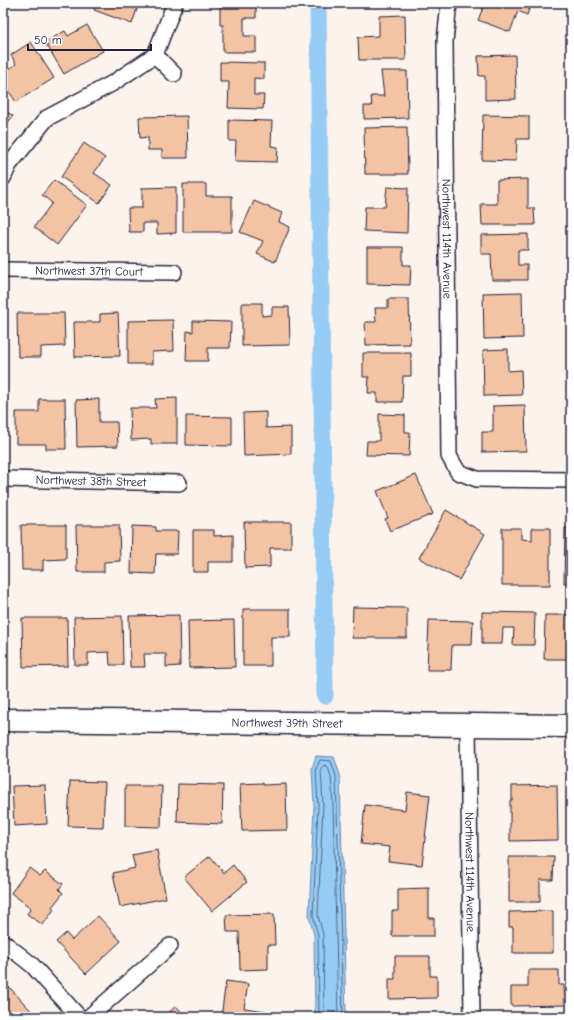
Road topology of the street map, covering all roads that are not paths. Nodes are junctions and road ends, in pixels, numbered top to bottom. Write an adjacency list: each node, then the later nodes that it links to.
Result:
1 (175, 3): 3 (street)
2 (449, 3): 9 (street, Northwest 114th Avenue)
3 (155, 55): 4 (street); 5 (street)
4 (174, 74)
5 (3, 178)
6 (3, 270): 7 (street, Northwest 37th Court)
7 (174, 272)
8 (3, 479): 10 (street, Northwest 38th Street)
9 (571, 480)
10 (178, 483)
11 (3, 720): 12 (street, Northwest 39th Street)
12 (468, 726): 13 (street, Northwest 39th Street); 18 (street, Northwest 114th Avenue)
13 (571, 726)
14 (3, 942): 16 (street)
15 (170, 946): 17 (street)
16 (79, 1017)
17 (89, 1017)
18 (472, 1017)

